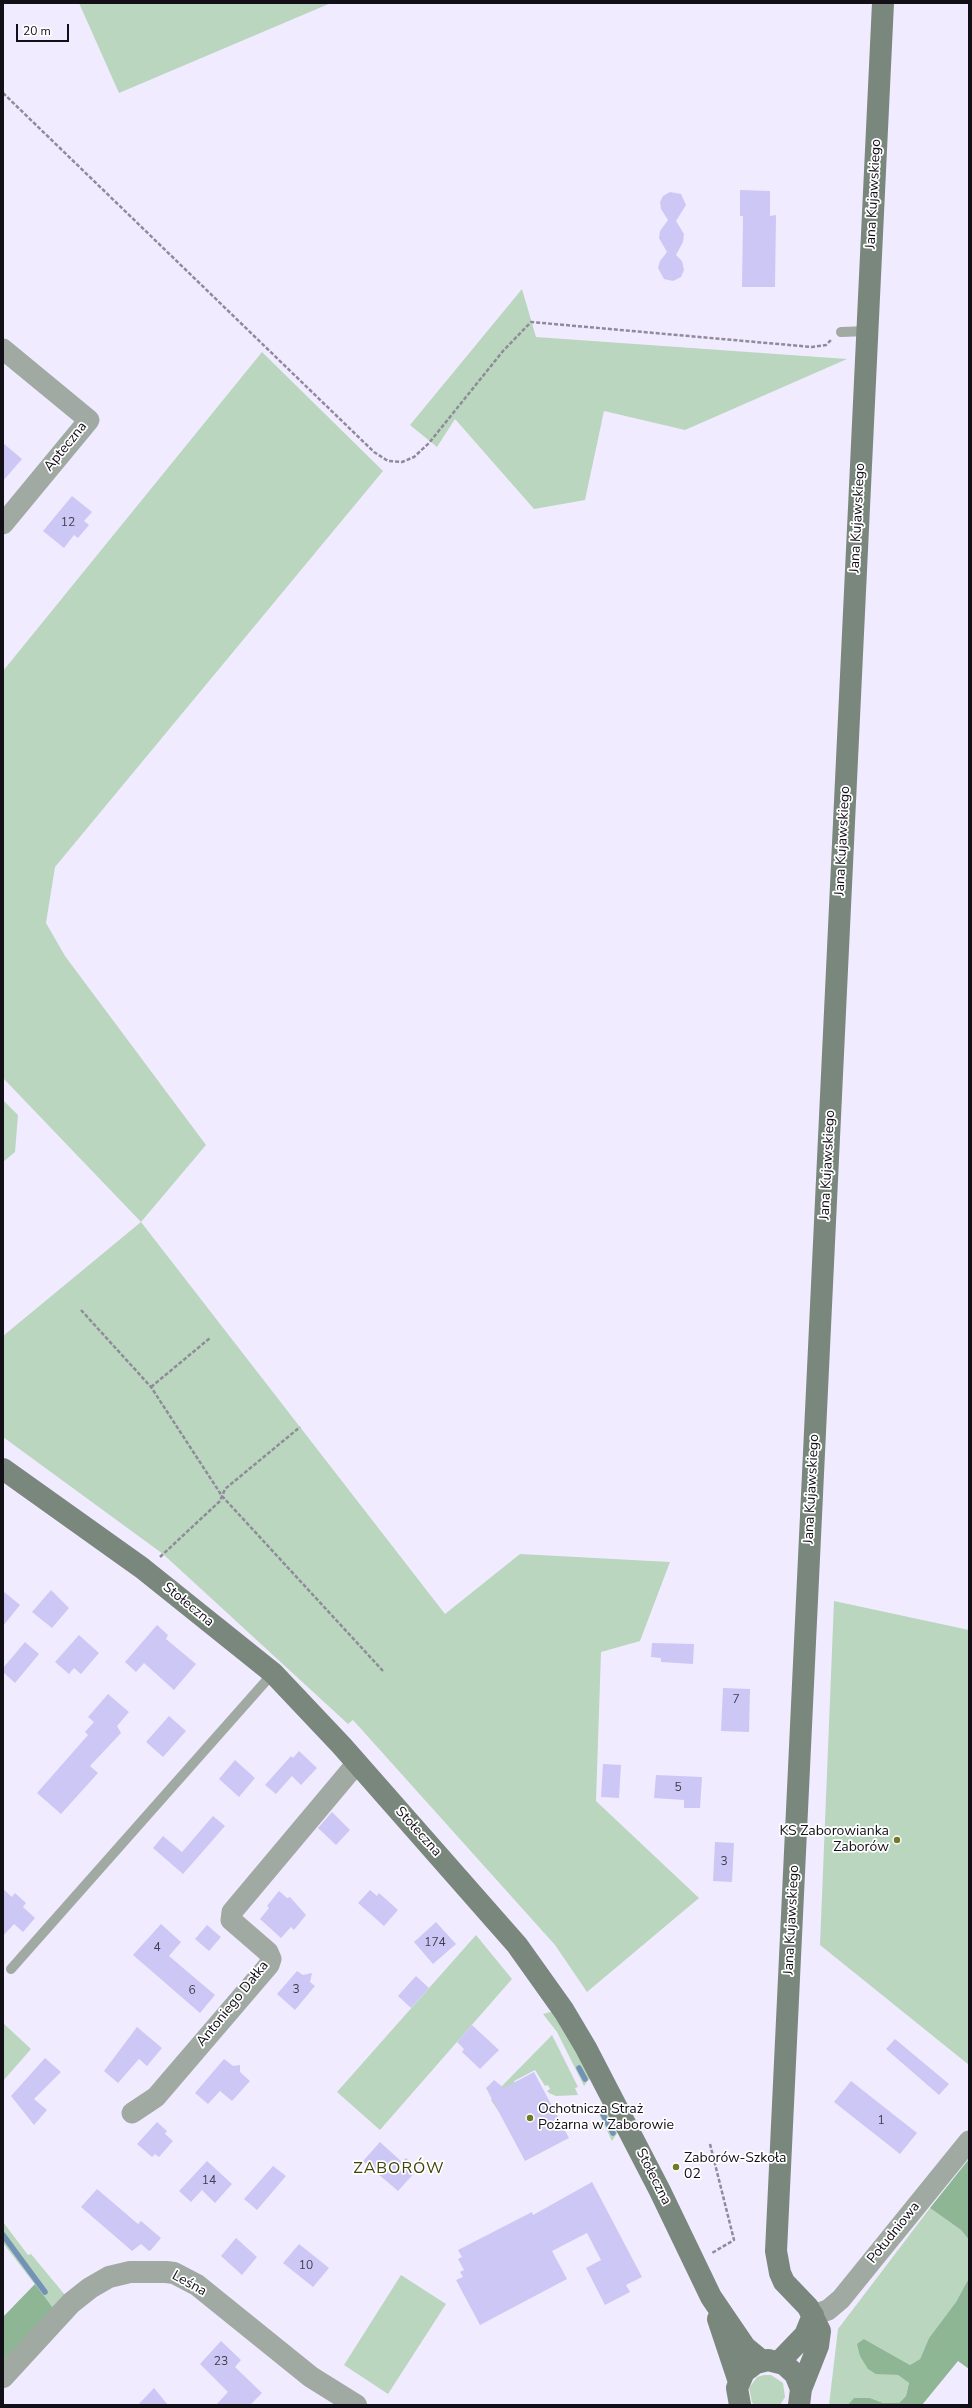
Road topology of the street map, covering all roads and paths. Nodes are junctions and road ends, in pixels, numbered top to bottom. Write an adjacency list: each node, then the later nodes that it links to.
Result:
1 (883, 3): 3 (main road, Jana Kujawskiego)
2 (3, 93): 4 (path)
3 (868, 331): 4 (lane); 23 (main road, Jana Kujawskiego)
4 (841, 332)
5 (3, 349): 6 (street, Apteczna)
6 (3, 524)
7 (81, 1310): 9 (path)
8 (210, 1338): 9 (path)
9 (151, 1387): 12 (path)
10 (300, 1427): 12 (path)
11 (3, 1469): 15 (main road, Stołeczna)
12 (222, 1496): 13 (path); 14 (path)
13 (159, 1557)
14 (383, 1671)
15 (273, 1673): 16 (main road, Stołeczna); 17 (lane)
16 (357, 1763): 18 (street, Antoniego Dałka); 22 (main road, Stołeczna)
17 (11, 1969)
18 (132, 2113)
19 (969, 2141): 23 (street, Południowa)
20 (710, 2144): 21 (path)
21 (712, 2254)
22 (711, 2297): 24 (main road, Stołeczna); 26 (main road, Stołeczna)
23 (813, 2315): 24 (main road); 27 (main road, Jana Kujawskiego)
24 (770, 2362): 26 (main road); 27 (main road, Stołeczna)
25 (3, 2377): 28 (street, Leśna)
26 (736, 2397)
27 (799, 2401)
28 (356, 2405)

